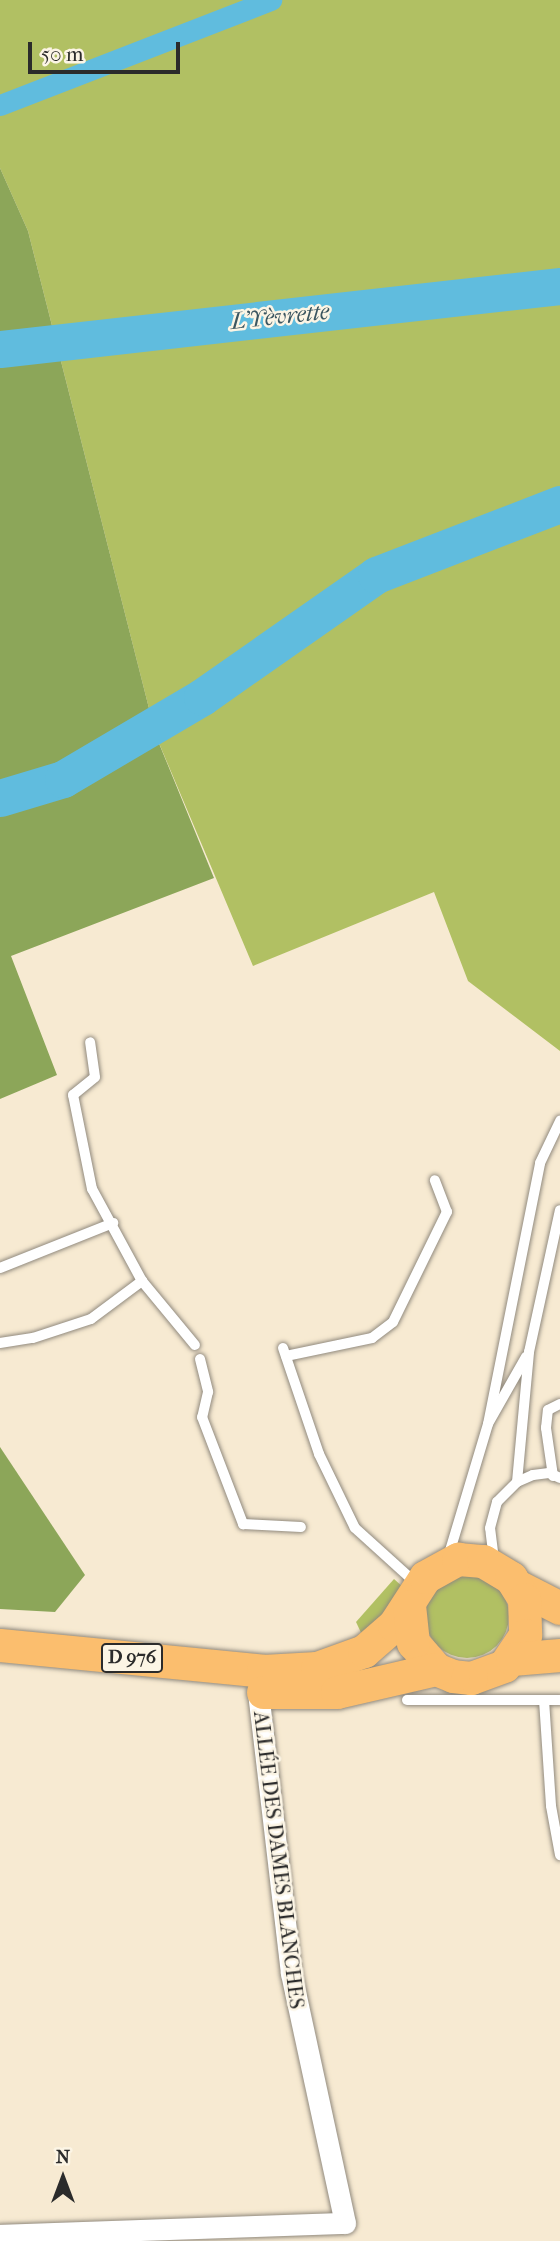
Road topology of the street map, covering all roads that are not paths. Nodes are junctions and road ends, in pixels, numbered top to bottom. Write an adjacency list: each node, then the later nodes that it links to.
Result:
1 (90, 1042): 5 (lane)
2 (560, 1121): 13 (lane)
3 (435, 1180): 19 (lane)
4 (560, 1210): 10 (lane)
5 (113, 1223): 6 (lane); 7 (lane)
6 (0, 1268)
7 (142, 1281): 8 (lane); 9 (lane)
8 (0, 1343)
9 (195, 1345)
10 (529, 1352): 13 (lane); 15 (lane)
11 (200, 1359): 16 (lane)
12 (560, 1404): 14 (lane)
13 (488, 1424): 17 (lane)
14 (556, 1478): 15 (lane)
15 (517, 1482): 18 (lane)
16 (301, 1527)
17 (446, 1562): 18 (main road); 19 (main road)
18 (507, 1576): 20 (main road); 23 (main road)
19 (413, 1595): 21 (main road, D 976); 25 (main road)
20 (560, 1608)
21 (0, 1645)
22 (560, 1655): 23 (main road)
23 (512, 1659): 26 (main road)
24 (0, 1663): 27 (main road, D 976)
25 (436, 1669): 26 (main road); 27 (main road, D 976)
26 (471, 1689): 28 (lane); 29 (lane)
27 (258, 1692): 32 (street, ALLÉE DES DAMES BLANCHES)
28 (407, 1700)
29 (544, 1700): 30 (lane); 31 (lane)
30 (560, 1700)
31 (560, 1855)
32 (0, 2235)

